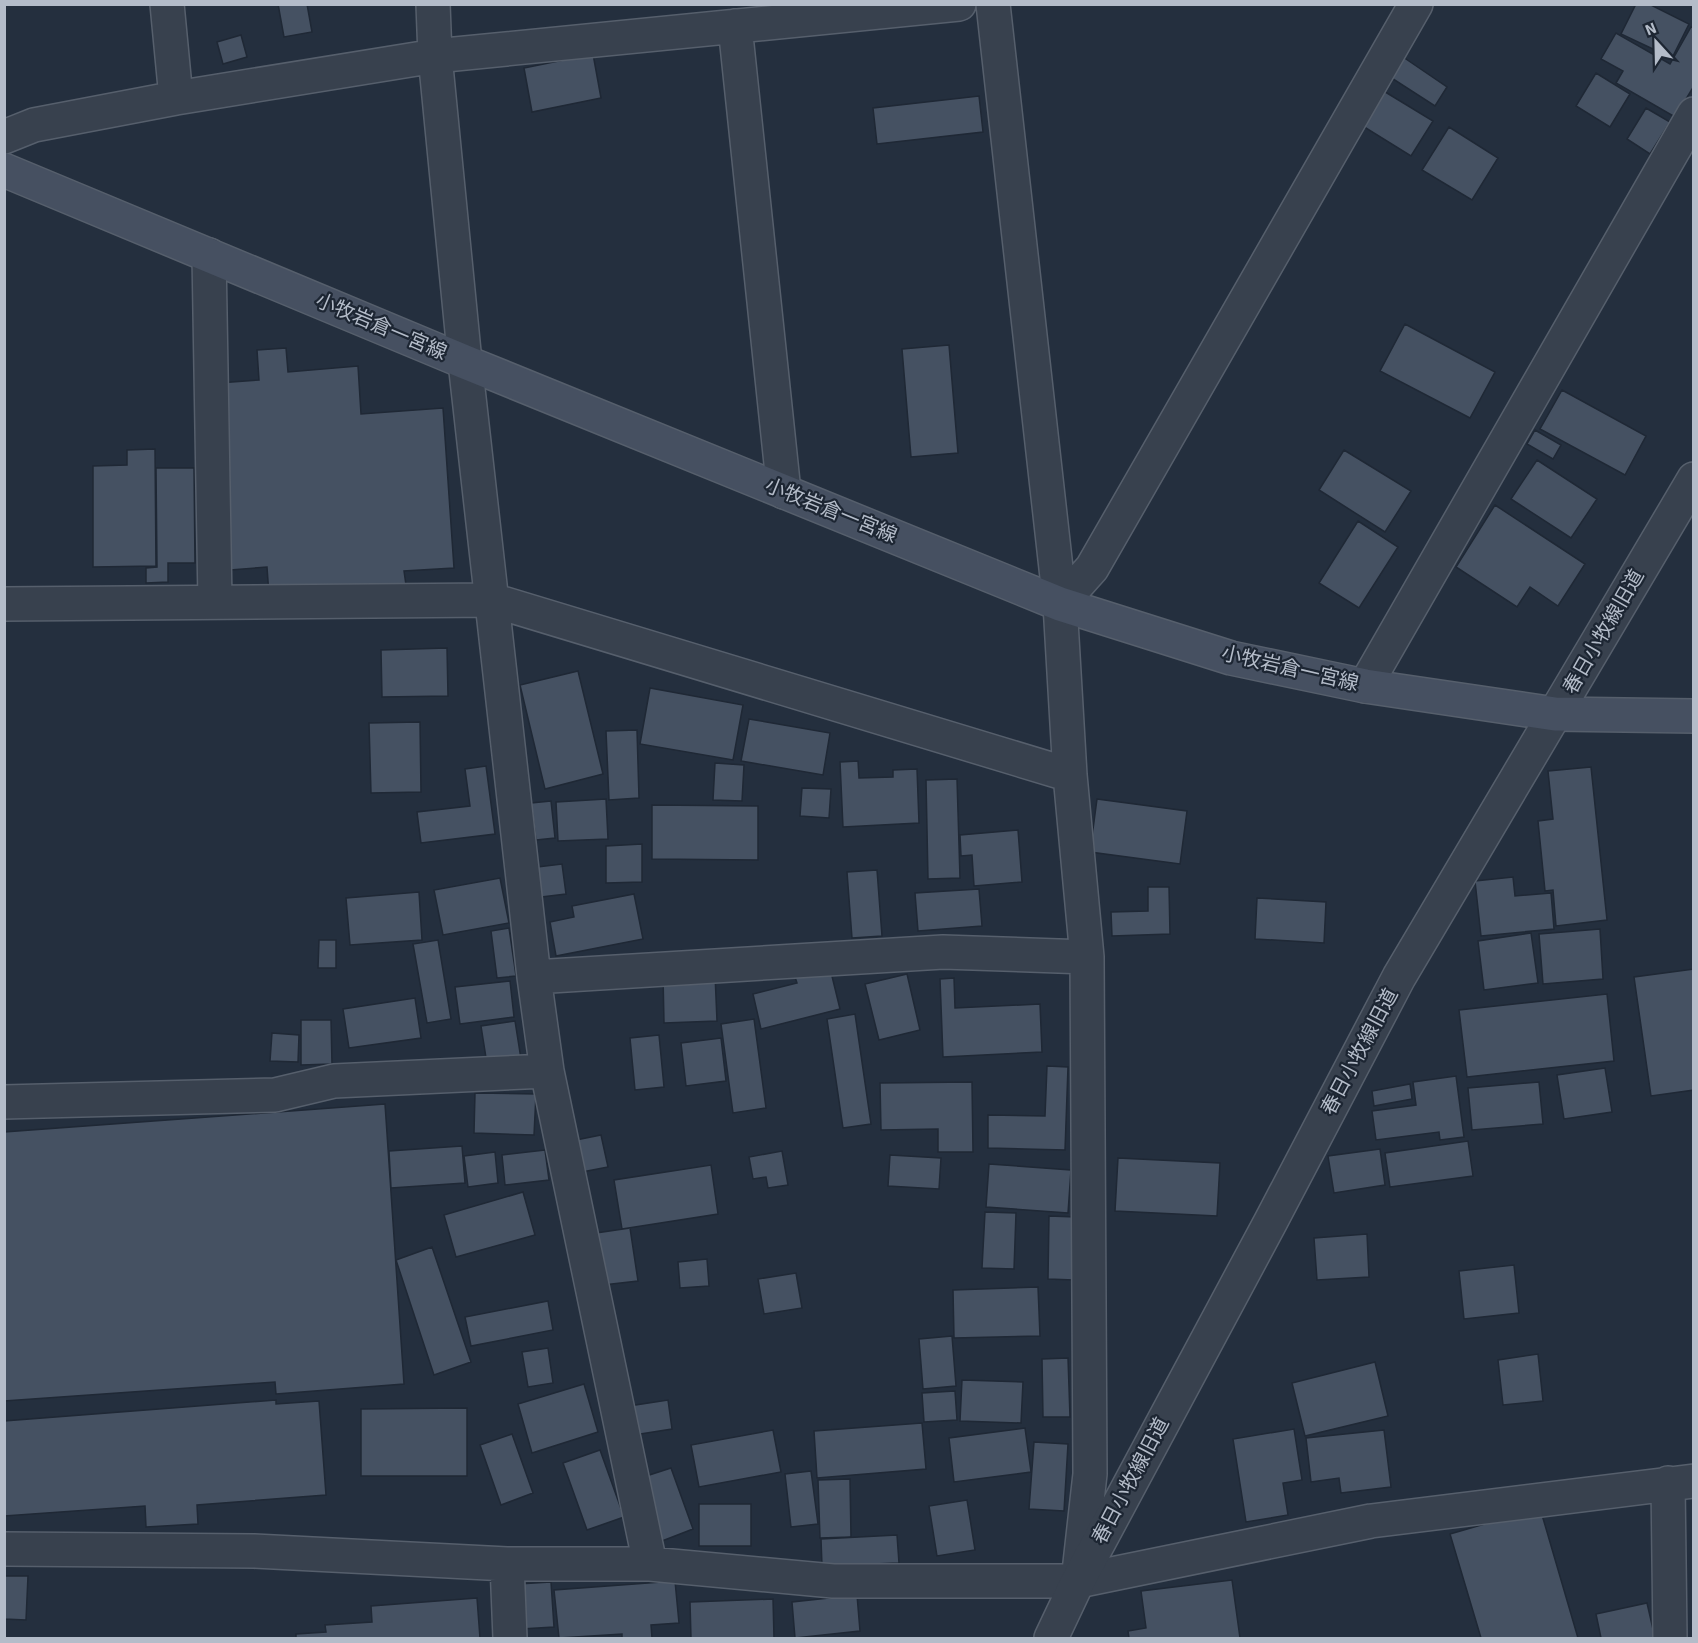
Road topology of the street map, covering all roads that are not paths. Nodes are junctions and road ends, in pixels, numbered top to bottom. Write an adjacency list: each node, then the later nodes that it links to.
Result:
1 (167, 4): 8 (street)
2 (433, 4): 7 (street)
3 (959, 4): 6 (street)
4 (993, 4): 19 (street)
5 (1416, 4): 19 (street)
6 (735, 27): 7 (street); 15 (street)
7 (435, 56): 8 (street); 13 (street)
8 (176, 98): 10 (street)
9 (1694, 114): 20 (street)
10 (4, 137)
11 (4, 170): 12 (main road, 小牧岩倉一宮線)
12 (209, 255): 13 (main road, 小牧岩倉一宮線); 17 (street)
13 (465, 362): 15 (main road, 小牧岩倉一宮線); 16 (street)
14 (1694, 479): 21 (street, 春日小牧線旧道)
15 (784, 492): 19 (main road, 小牧岩倉一宮線)
16 (492, 600): 17 (street); 23 (street); 25 (street)
17 (215, 602): 18 (street)
18 (4, 604)
19 (1060, 604): 20 (main road, 小牧岩倉一宮線); 23 (street)
20 (1365, 687): 21 (main road, 小牧岩倉一宮線)
21 (1555, 714): 22 (main road, 小牧岩倉一宮線); 32 (street, 春日小牧線旧道)
22 (1694, 716)
23 (1070, 775): 24 (street)
24 (1087, 957): 25 (street); 32 (street)
25 (534, 977): 26 (street)
26 (547, 1071): 27 (street); 31 (street)
27 (4, 1102)
28 (1681, 1482): 32 (street); 35 (street)
29 (4, 1549): 30 (street)
30 (507, 1564): 31 (street); 33 (street)
31 (650, 1564): 32 (street)
32 (1078, 1581): 34 (street, 春日小牧線旧道)
33 (510, 1638)
34 (1051, 1638)
35 (1670, 1638)

